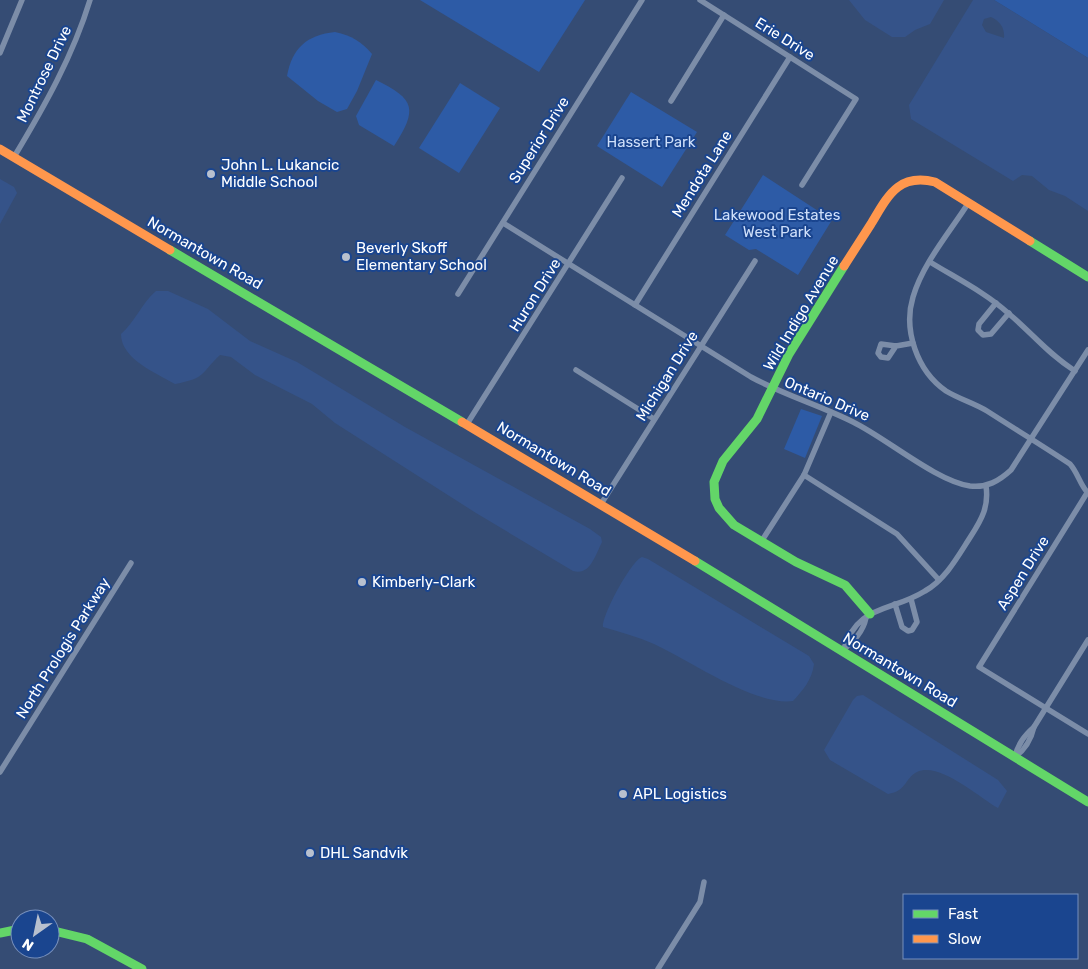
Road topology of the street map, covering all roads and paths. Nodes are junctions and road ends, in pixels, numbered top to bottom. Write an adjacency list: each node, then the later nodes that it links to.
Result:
1 (22, 0): 6 (street)
2 (90, 0): 10 (street, Montrose Drive)
3 (642, 0): 14 (street, Superior Drive)
4 (700, 0): 5 (street, Erie Drive)
5 (724, 15): 7 (street, Erie Drive); 8 (street)
6 (0, 53)
7 (790, 57): 12 (street, Erie Drive); 21 (street, Mendota Lane)
8 (671, 101)
9 (0, 149): 10 (street, Normantown Road)
10 (14, 157): 32 (street, Normantown Road)
11 (622, 178): 17 (street, Huron Drive)
12 (802, 185)
13 (969, 202): 16 (street); 18 (street, Wild Indigo Avenue); 29 (street, Wild Indigo Avenue)
14 (503, 223): 17 (street, Ontario Drive); 19 (street, Superior Drive)
15 (755, 261): 25 (street, Michigan Drive)
16 (930, 262): 20 (street); 23 (street)
17 (569, 264): 21 (street, Ontario Drive); 32 (street, Huron Drive)
18 (1088, 277)
19 (458, 294)
20 (996, 303): 22 (street); 22 (street)
21 (635, 305): 25 (street, Ontario Drive)
22 (1009, 313): 28 (street)
23 (913, 343): 24 (street); 33 (street)
24 (896, 346)
25 (701, 347): 29 (street, Ontario Drive); 31 (street, Michigan Drive)
26 (1088, 350): 28 (street)
27 (576, 370): 31 (street)
28 (1075, 371): 33 (street)
29 (773, 389): 30 (street, Ontario Drive); 38 (street, Wild Indigo Avenue)
30 (831, 412): 34 (street); 35 (street, Ontario Drive)
31 (654, 420): 37 (street, Michigan Drive)
32 (468, 424): 37 (street, Normantown Road)
33 (1033, 440): 35 (street); 36 (street)
34 (804, 475): 38 (street); 40 (street)
35 (986, 486): 40 (street)
36 (1088, 493): 46 (street, Aspen Drive)
37 (601, 504): 45 (street, Normantown Road)
38 (762, 542): 43 (street)
39 (131, 563): 49 (street, North Prologis Parkway)
40 (939, 580): 41 (street)
41 (911, 599): 42 (street); 42 (street)
42 (895, 604): 43 (street)
43 (868, 616): 45 (street)
44 (1088, 640): 46 (street)
45 (842, 650): 48 (street, Normantown Road)
46 (1046, 708): 47 (street); 48 (street)
47 (1088, 734)
48 (1015, 757): 50 (street, Normantown Road)
49 (0, 772)
50 (1088, 802)
51 (704, 882): 54 (street)
52 (60, 931): 53 (street)
53 (142, 969)
54 (658, 969)

